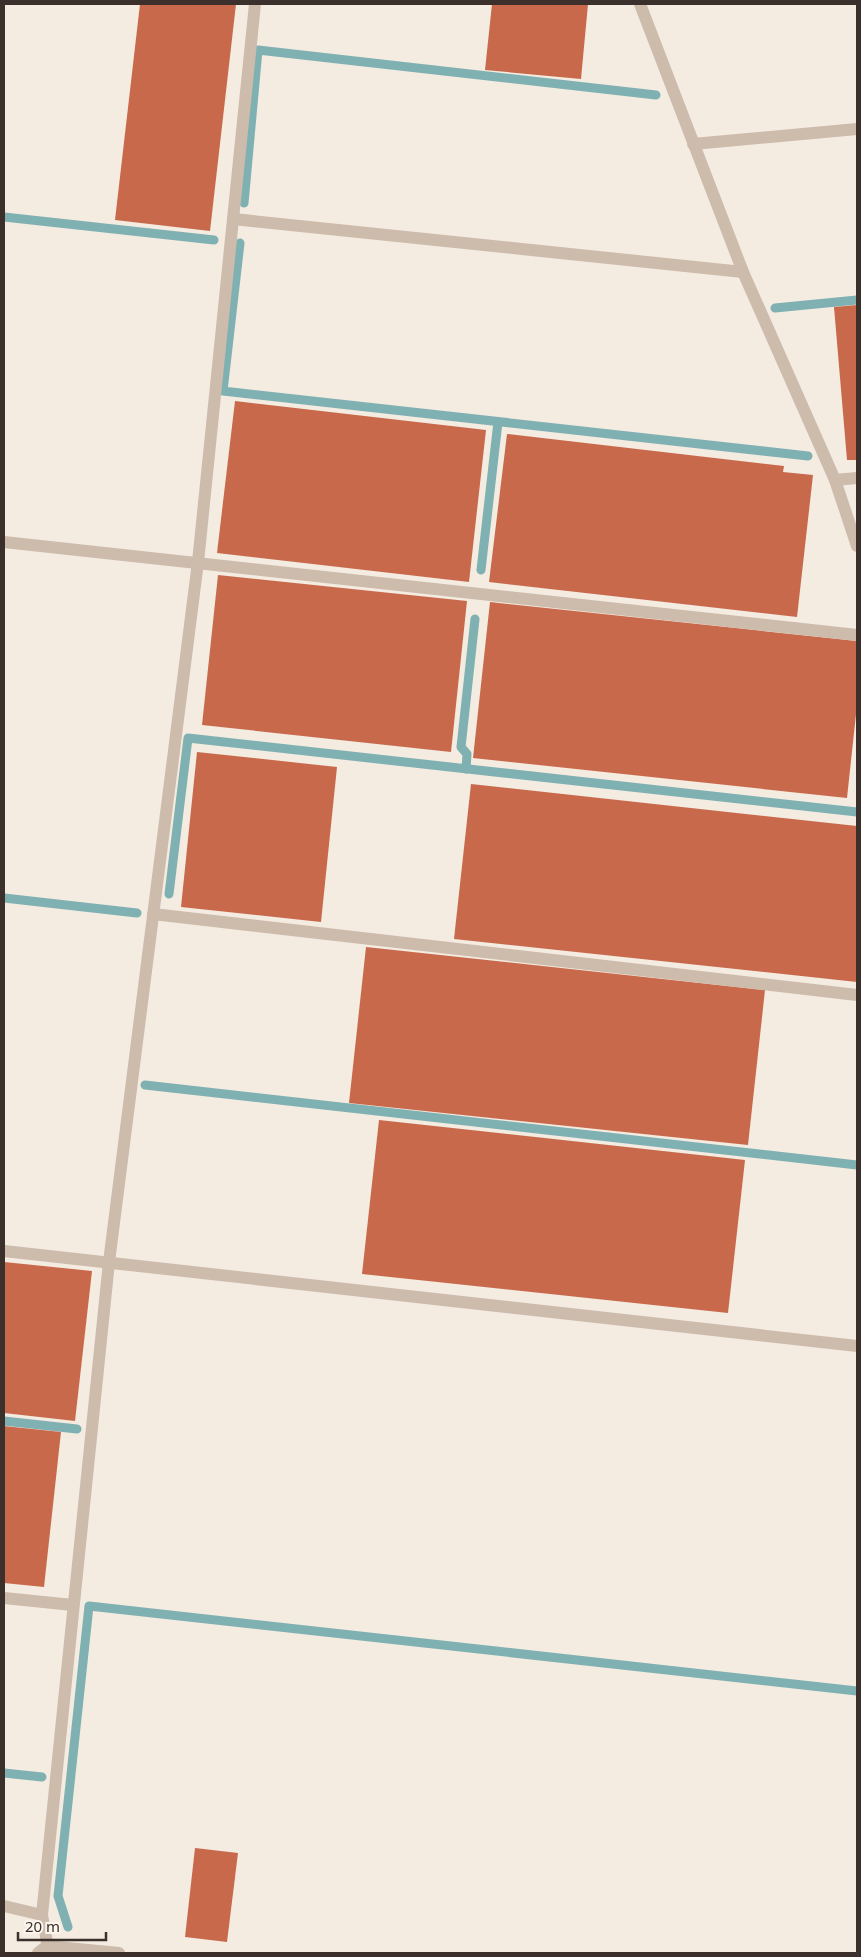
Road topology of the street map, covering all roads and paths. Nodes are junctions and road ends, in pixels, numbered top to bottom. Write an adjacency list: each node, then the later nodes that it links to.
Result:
1 (255, 4): 5 (street)
2 (640, 4): 4 (street)
3 (857, 129): 4 (street)
4 (693, 144): 6 (street)
5 (233, 219): 6 (street); 11 (street)
6 (743, 272): 8 (street)
7 (857, 478): 8 (street)
8 (835, 480): 10 (street)
9 (4, 542): 11 (street)
10 (857, 546)
11 (198, 562): 12 (street); 13 (street)
12 (857, 635)
13 (153, 914): 14 (street); 16 (street)
14 (857, 995)
15 (4, 1251): 16 (street)
16 (109, 1262): 17 (street); 19 (street)
17 (857, 1346)
18 (4, 1598): 19 (street)
19 (73, 1606): 21 (street)
20 (4, 1906): 21 (street)
21 (42, 1915): 22 (street)
22 (45, 1951): 23 (street)
23 (119, 1953)

